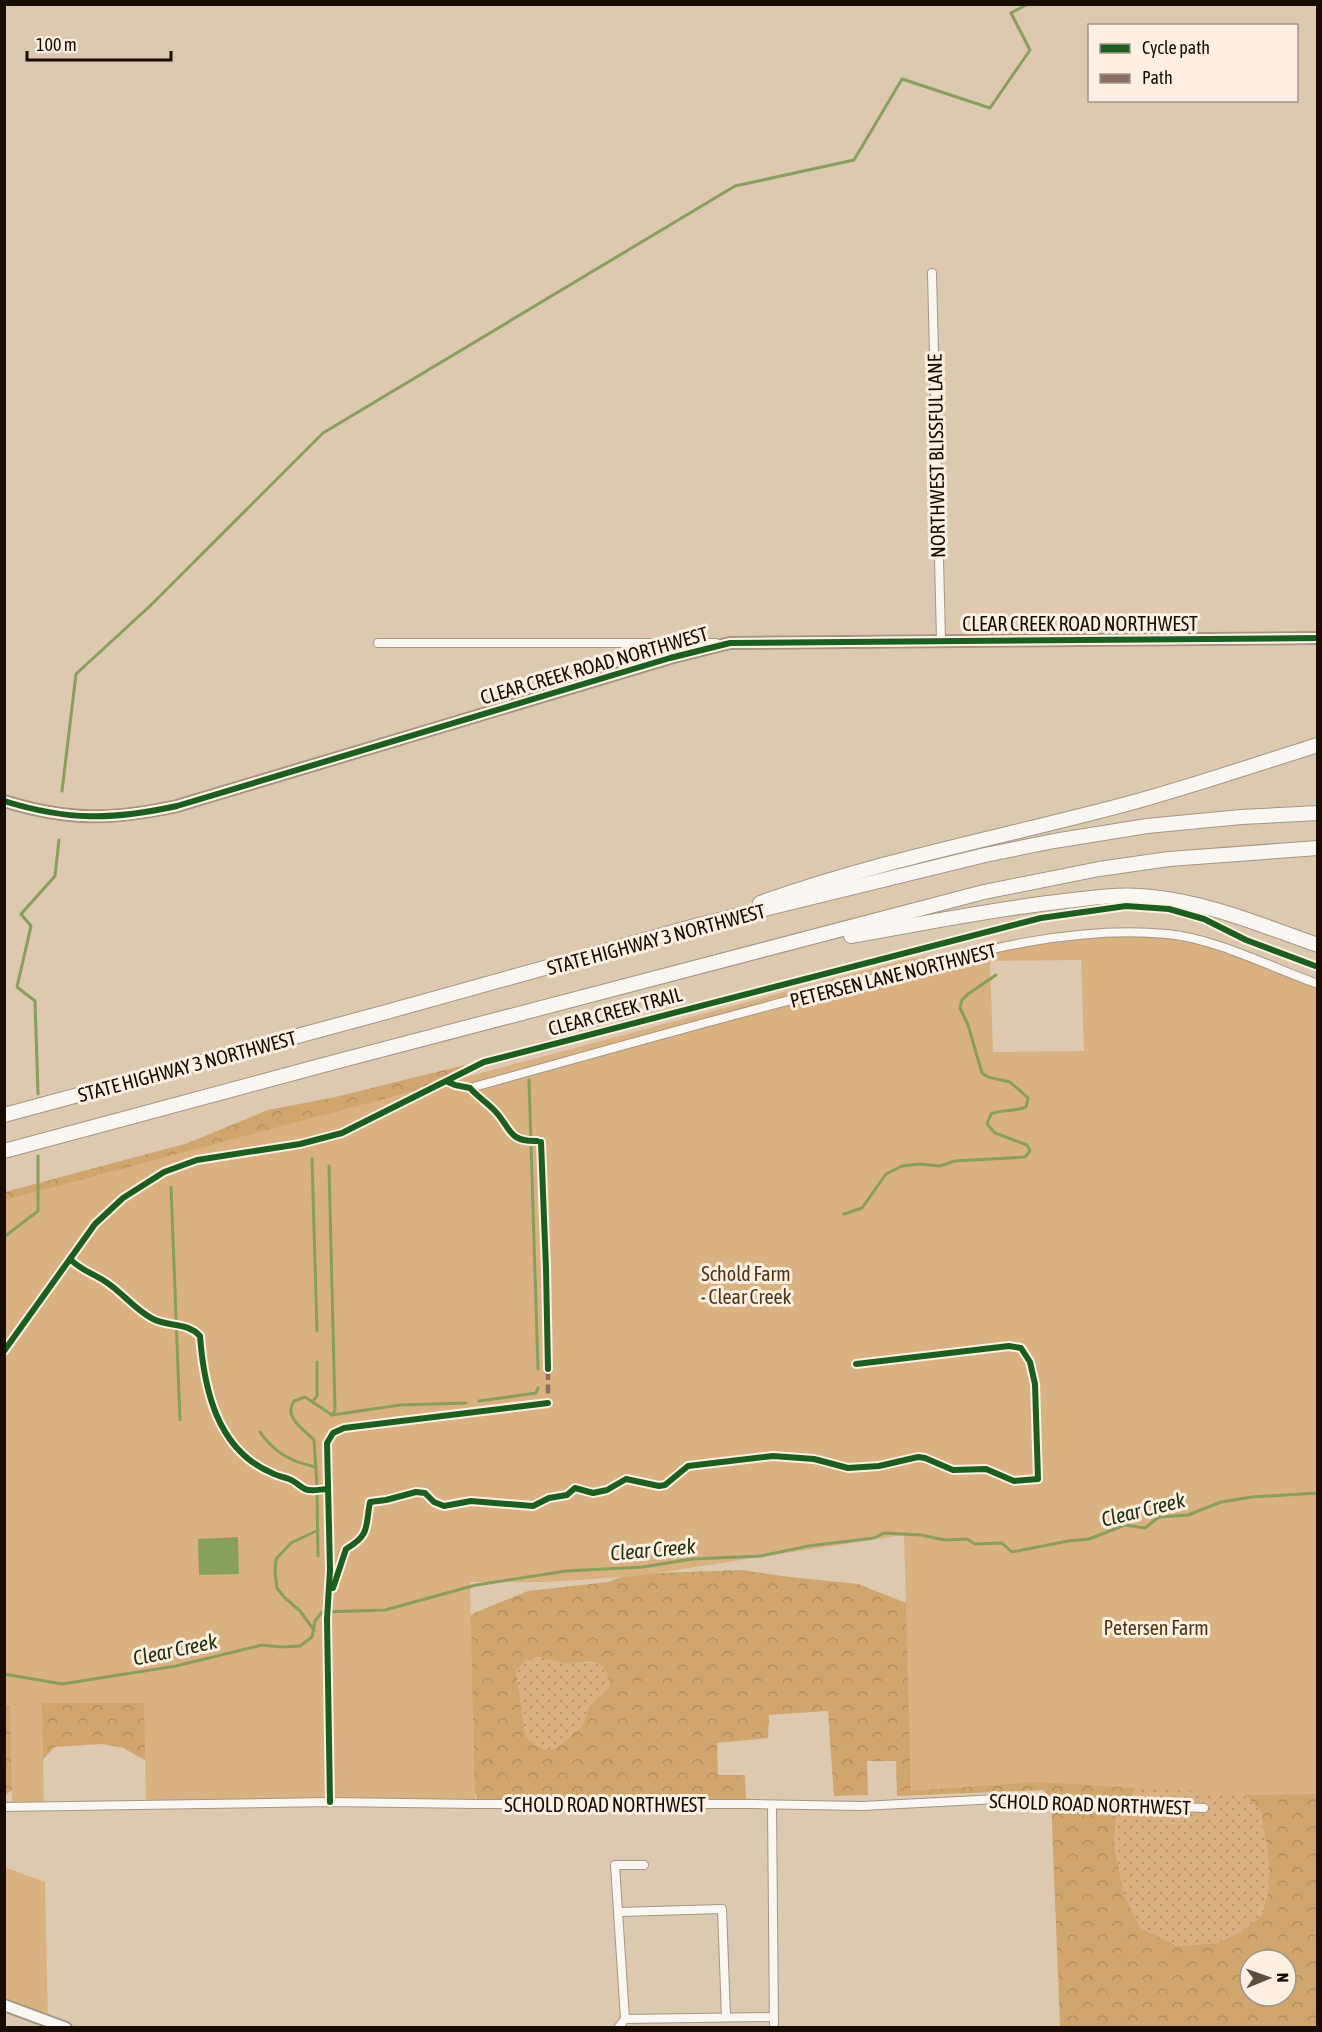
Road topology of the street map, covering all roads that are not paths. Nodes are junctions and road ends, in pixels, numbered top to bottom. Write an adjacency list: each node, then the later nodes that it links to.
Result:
1 (932, 273): 3 (street, NORTHWEST BLISSFUL LANE)
2 (1317, 638): 3 (main road, CLEAR CREEK ROAD NORTHWEST)
3 (941, 640): 4 (main road, CLEAR CREEK ROAD NORTHWEST)
4 (730, 643): 5 (street); 7 (main road, CLEAR CREEK ROAD NORTHWEST)
5 (378, 644)
6 (1317, 745): 10 (highway)
7 (4, 801)
8 (1317, 813): 10 (highway, STATE HIGHWAY 3 NORTHWEST)
9 (1317, 848): 12 (highway, STATE HIGHWAY 3 NORTHWEST)
10 (695, 926): 15 (highway, STATE HIGHWAY 3 NORTHWEST)
11 (1317, 945): 12 (highway)
12 (757, 952): 16 (highway, STATE HIGHWAY 3 NORTHWEST)
13 (1317, 984): 14 (street, PETERSEN LANE NORTHWEST)
14 (470, 1088)
15 (4, 1115)
16 (4, 1151)
17 (772, 1805): 18 (street, SCHOLD ROAD NORTHWEST); 19 (street, SCHOLD ROAD NORTHWEST); 23 (street)
18 (4, 1807)
19 (1204, 1808)
20 (644, 1865): 21 (street)
21 (620, 1912): 24 (street); 25 (street)
22 (4, 2006): 26 (main road)
23 (773, 2017): 24 (street); 28 (street)
24 (726, 2018): 25 (street)
25 (625, 2019): 27 (street)
26 (66, 2028)
27 (618, 2028)
28 (774, 2028)

